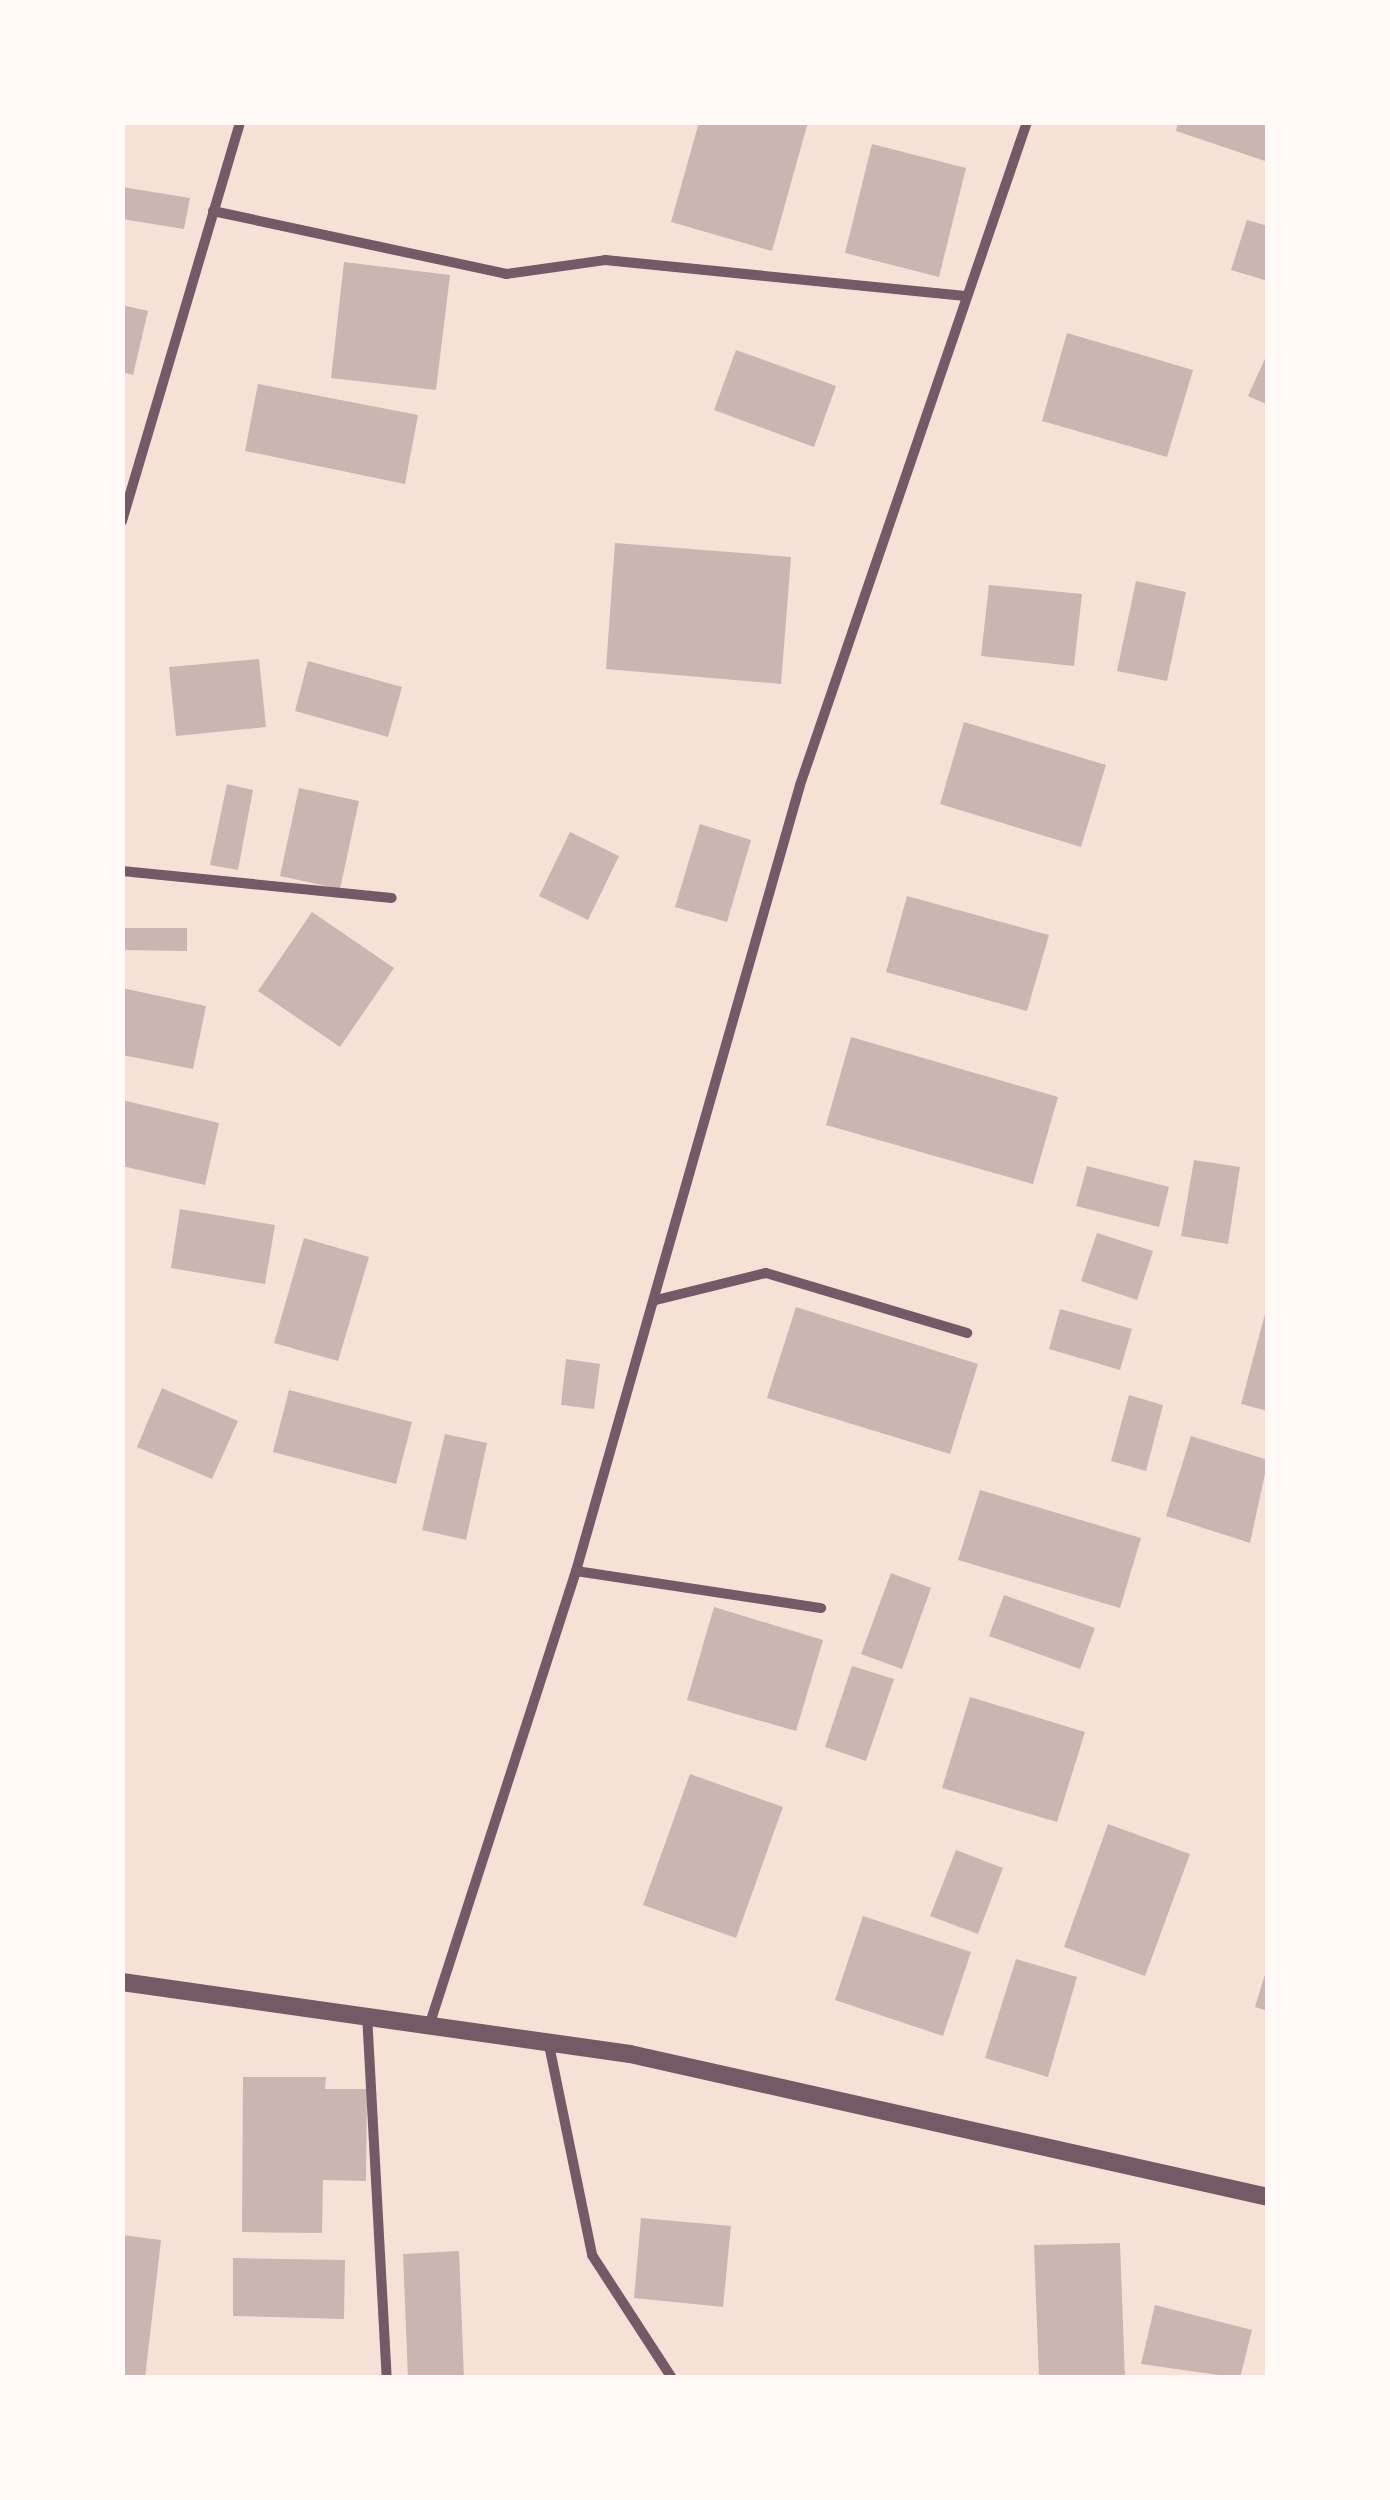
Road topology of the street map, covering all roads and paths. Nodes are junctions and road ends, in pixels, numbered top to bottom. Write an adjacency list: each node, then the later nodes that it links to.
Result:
1 (240, 122): 3 (street)
2 (1027, 122): 4 (street)
3 (213, 211): 4 (street); 5 (street)
4 (965, 296): 8 (street)
5 (122, 520)
6 (122, 871): 7 (street)
7 (392, 898)
8 (656, 1300): 9 (street); 10 (street)
9 (968, 1332)
10 (576, 1571): 11 (street); 14 (street)
11 (821, 1608)
12 (122, 1982): 13 (street)
13 (367, 2011): 14 (street); 17 (street)
14 (431, 2020): 15 (street)
15 (548, 2040): 16 (street); 18 (street)
16 (1268, 2197)
17 (388, 2378)
18 (672, 2378)

